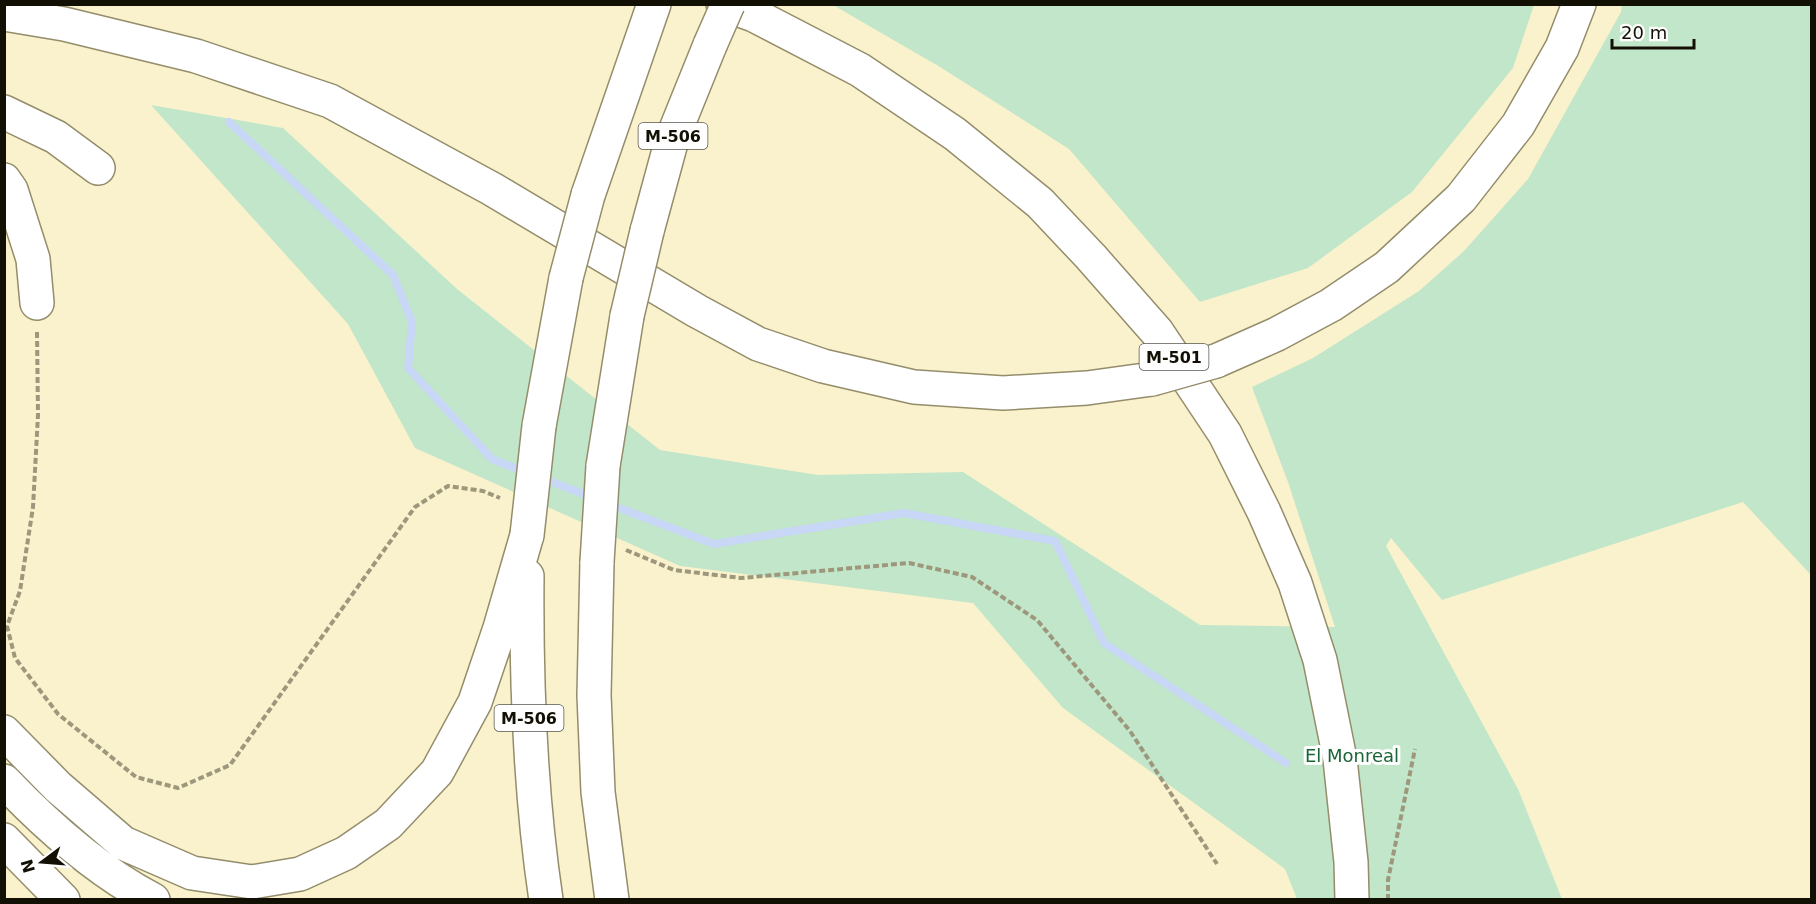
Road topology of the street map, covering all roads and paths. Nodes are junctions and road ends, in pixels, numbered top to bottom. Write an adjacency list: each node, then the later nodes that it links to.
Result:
1 (723, 4): 19 (main road, M-501)
2 (728, 4): 18 (main road, M-506, bridge)
3 (1579, 4): 5 (main road, bridge)
4 (651, 12): 10 (main road, M-506, bridge)
5 (4, 14)
6 (4, 112): 7 (main road)
7 (98, 168)
8 (4, 180): 9 (main road)
9 (37, 303)
10 (527, 535): 11 (main road); 17 (main road, M-506)
11 (4, 732)
12 (1416, 749): 20 (path)
13 (4, 781): 16 (main road)
14 (4, 840): 15 (main road)
15 (63, 900)
16 (153, 900)
17 (546, 900)
18 (612, 900)
19 (1352, 900)
20 (1388, 900)

